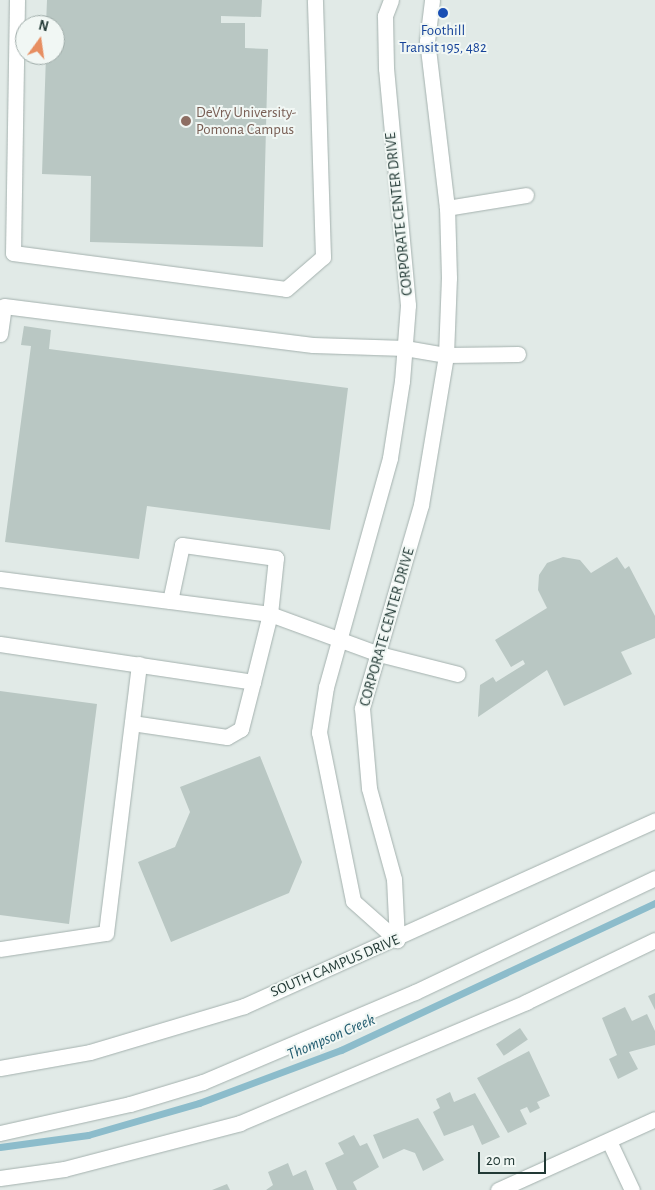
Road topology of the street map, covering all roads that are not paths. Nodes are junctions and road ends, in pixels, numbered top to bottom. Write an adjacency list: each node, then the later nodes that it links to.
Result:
1 (17, 0): 2 (street)
2 (315, 0)
3 (391, 0): 8 (street, CORPORATE CENTER DRIVE)
4 (432, 0): 6 (street, CORPORATE CENTER DRIVE)
5 (526, 195): 6 (street)
6 (447, 208): 10 (street, CORPORATE CENTER DRIVE)
7 (0, 334): 8 (street)
8 (405, 348): 10 (street); 14 (street, CORPORATE CENTER DRIVE)
9 (518, 354): 10 (street)
10 (446, 355): 16 (street, CORPORATE CENTER DRIVE)
11 (0, 579): 12 (street)
12 (170, 601): 13 (street); 13 (street)
13 (270, 614): 14 (street); 19 (street)
14 (340, 639): 16 (street); 23 (street, CORPORATE CENTER DRIVE)
15 (0, 644): 17 (street)
16 (379, 654): 18 (street); 23 (street, CORPORATE CENTER DRIVE)
17 (139, 664): 19 (street); 20 (street)
18 (458, 674)
19 (253, 682): 20 (street)
20 (132, 723): 25 (street)
21 (655, 820): 23 (street, SOUTH CAMPUS DRIVE)
22 (655, 878): 28 (street)
23 (397, 940): 26 (street, SOUTH CAMPUS DRIVE)
24 (655, 940): 30 (street)
25 (0, 948)
26 (0, 1068)
27 (655, 1119): 29 (street)
28 (0, 1133)
29 (609, 1140): 31 (street); 32 (street)
30 (0, 1178)
31 (498, 1190)
32 (632, 1190)

